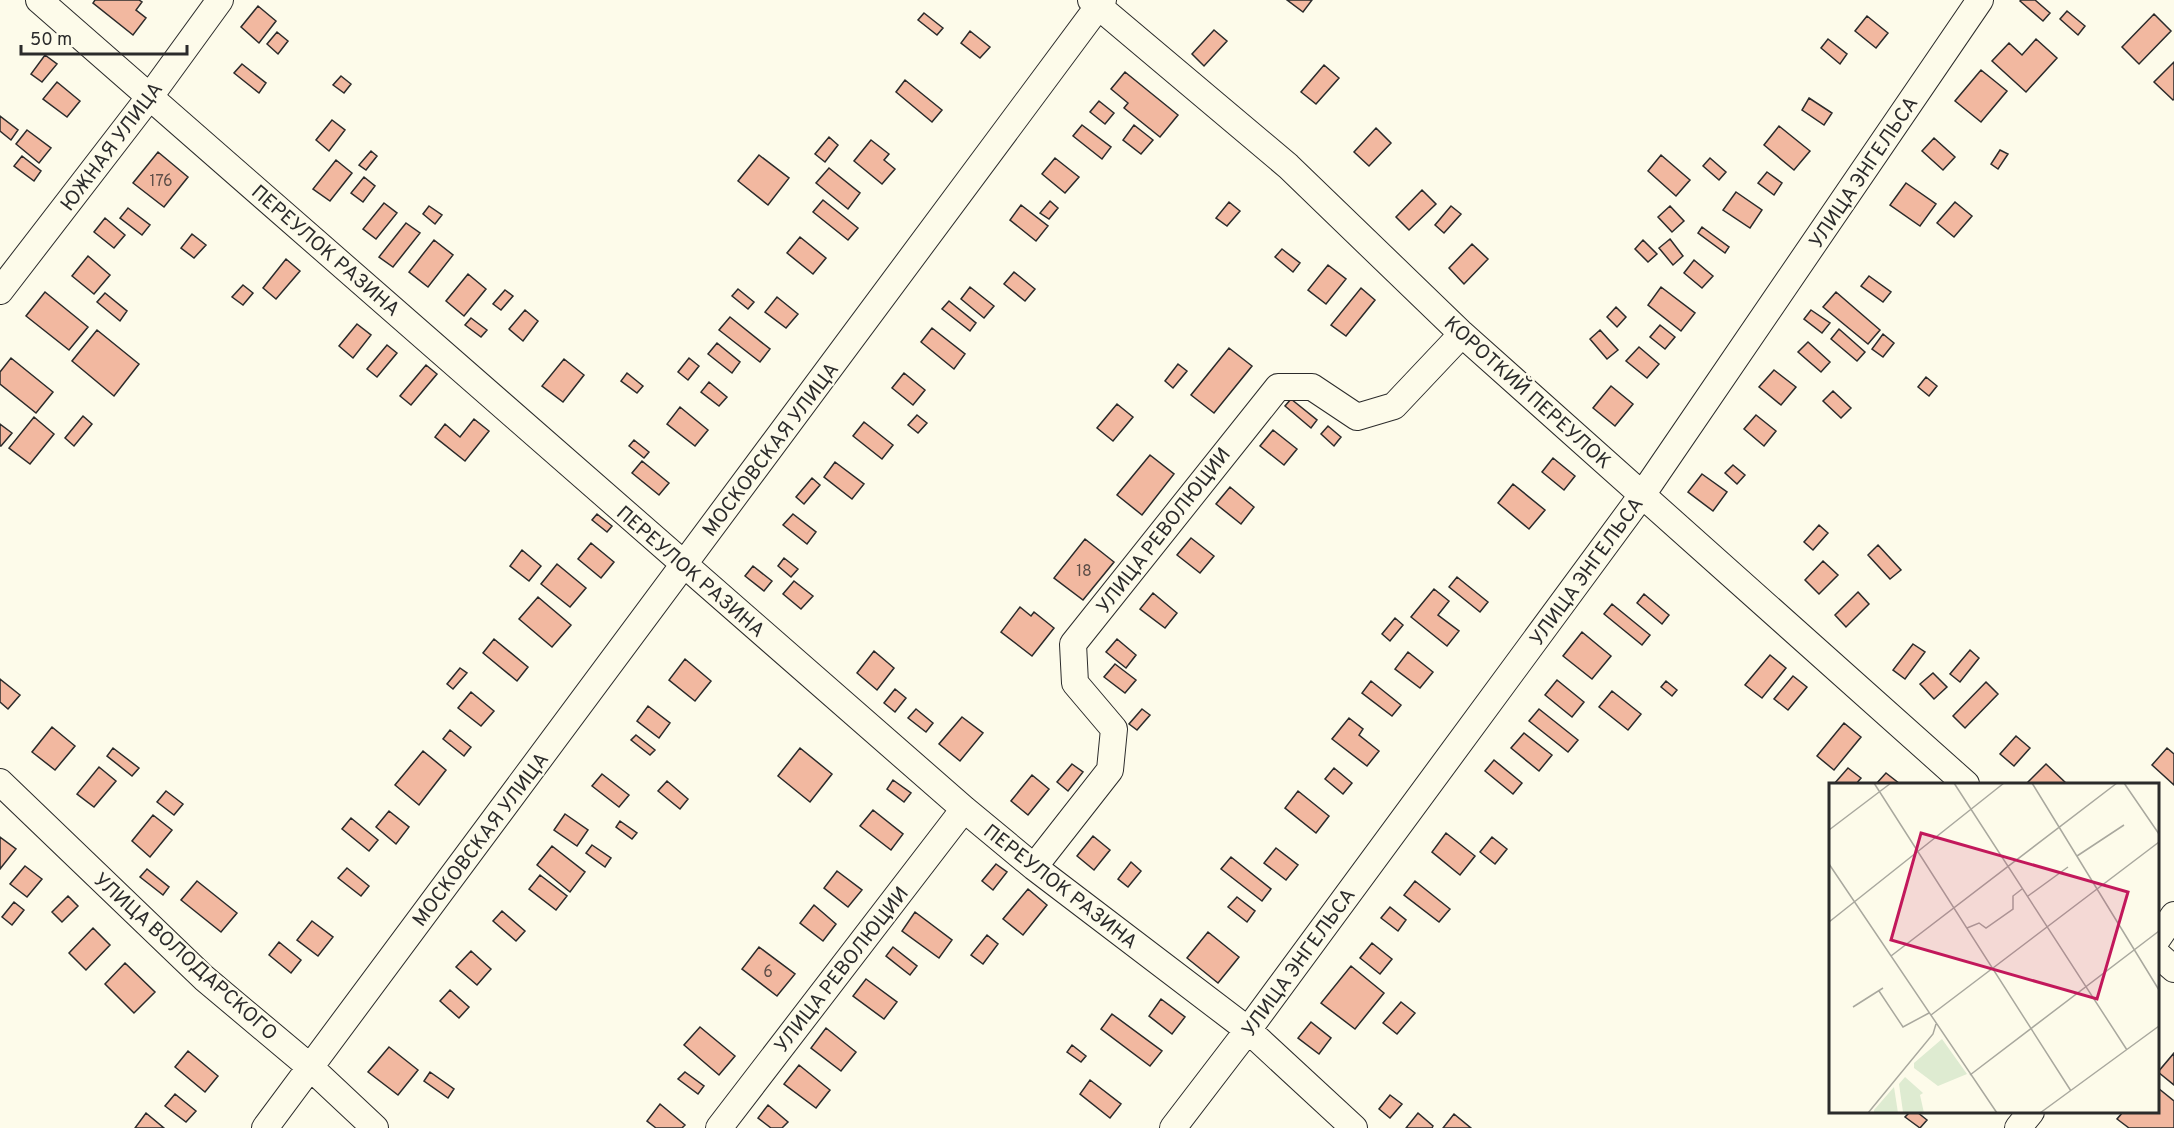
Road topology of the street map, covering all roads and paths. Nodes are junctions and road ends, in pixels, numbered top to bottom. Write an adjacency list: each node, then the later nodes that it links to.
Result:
1 (39, 0): 5 (street, ПЕРЕУЛОК РАЗИНА)
2 (220, 0): 5 (street, ЮЖНАЯ УЛИЦА)
3 (1980, 0): 8 (street, УЛИЦА ЭНГЕЛЬСА)
4 (1097, 2): 7 (street, КОРОТКИЙ ПЕРЕУЛОК); 9 (street, МОСКОВСКАЯ УЛИЦА)
5 (150, 95): 6 (street, ЮЖНАЯ УЛИЦА); 9 (street, ПЕРЕУЛОК РАЗИНА)
6 (0, 291)
7 (1462, 334): 8 (street, КОРОТКИЙ ПЕРЕУЛОК); 13 (street, УЛИЦА РЕВОЛЮЦИИ)
8 (1642, 495): 11 (street, КОРОТКИЙ ПЕРЕУЛОК); 18 (street, УЛИЦА ЭНГЕЛЬСА)
9 (684, 565): 12 (street, ПЕРЕУЛОК РАЗИНА); 19 (street, МОСКОВСКАЯ УЛИЦА)
10 (0, 782): 19 (street, УЛИЦА ВОЛОДАРСКОГО)
11 (1965, 783)
12 (964, 809): 13 (street, ПЕРЕУЛОК РАЗИНА); 23 (street, УЛИЦА РЕВОЛЮЦИИ)
13 (1034, 867): 18 (street, ПЕРЕУЛОК РАЗИНА)
14 (2174, 915): 15 (street)
15 (2159, 935)
16 (2159, 957): 17 (street)
17 (2174, 969)
18 (1248, 1030): 24 (street, УЛИЦА ЭНГЕЛЬСА); 25 (street, ПЕРЕУЛОК РАЗИНА)
19 (310, 1067): 21 (street, МОСКОВСКАЯ УЛИЦА); 22 (street, УЛИЦА ВОЛОДАРСКОГО)
20 (2030, 1113): 26 (street)
21 (265, 1128)
22 (375, 1128)
23 (719, 1128)
24 (1173, 1128)
25 (1354, 1128)
26 (2018, 1128)

